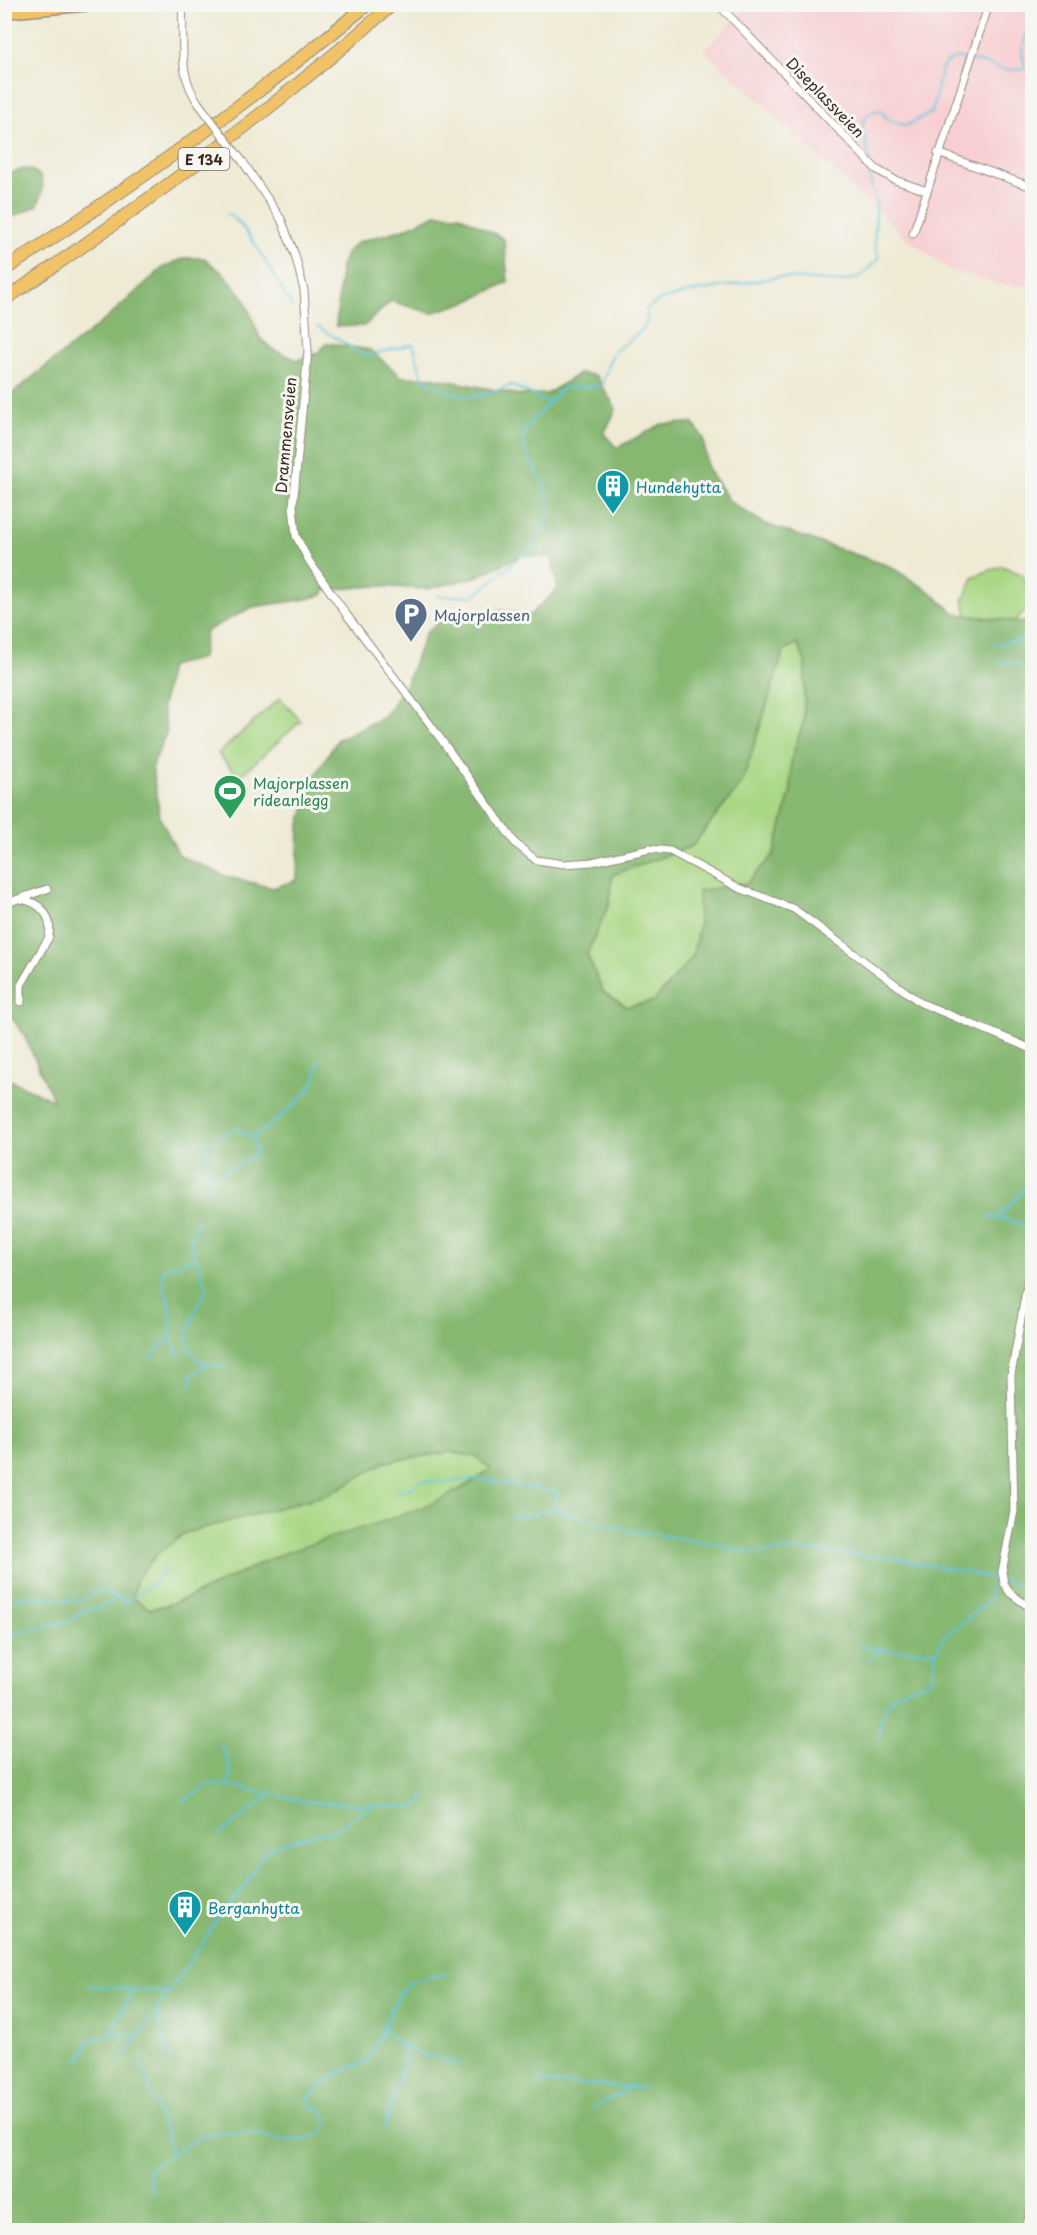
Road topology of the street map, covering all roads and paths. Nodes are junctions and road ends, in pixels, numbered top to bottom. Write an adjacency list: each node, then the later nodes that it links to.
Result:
1 (104, 4): 7 (main road)
2 (182, 4): 18 (street, Drammensveien, bridge)
3 (368, 4): 12 (highway, E 134)
4 (393, 4): 13 (highway, E 134)
5 (718, 4): 10 (street, Diseplassveien)
6 (989, 4): 8 (street)
7 (4, 13)
8 (938, 153): 9 (street); 10 (street)
9 (1032, 187)
10 (927, 191): 11 (street)
11 (913, 234)
12 (4, 270)
13 (4, 300)
14 (47, 889): 15 (street)
15 (20, 899): 16 (street); 17 (street)
16 (4, 904)
17 (21, 1002)
18 (1032, 1049)
19 (1032, 1257): 20 (street)
20 (1032, 1609)
21 (1032, 2203): 22 (street)
22 (1026, 2230)

